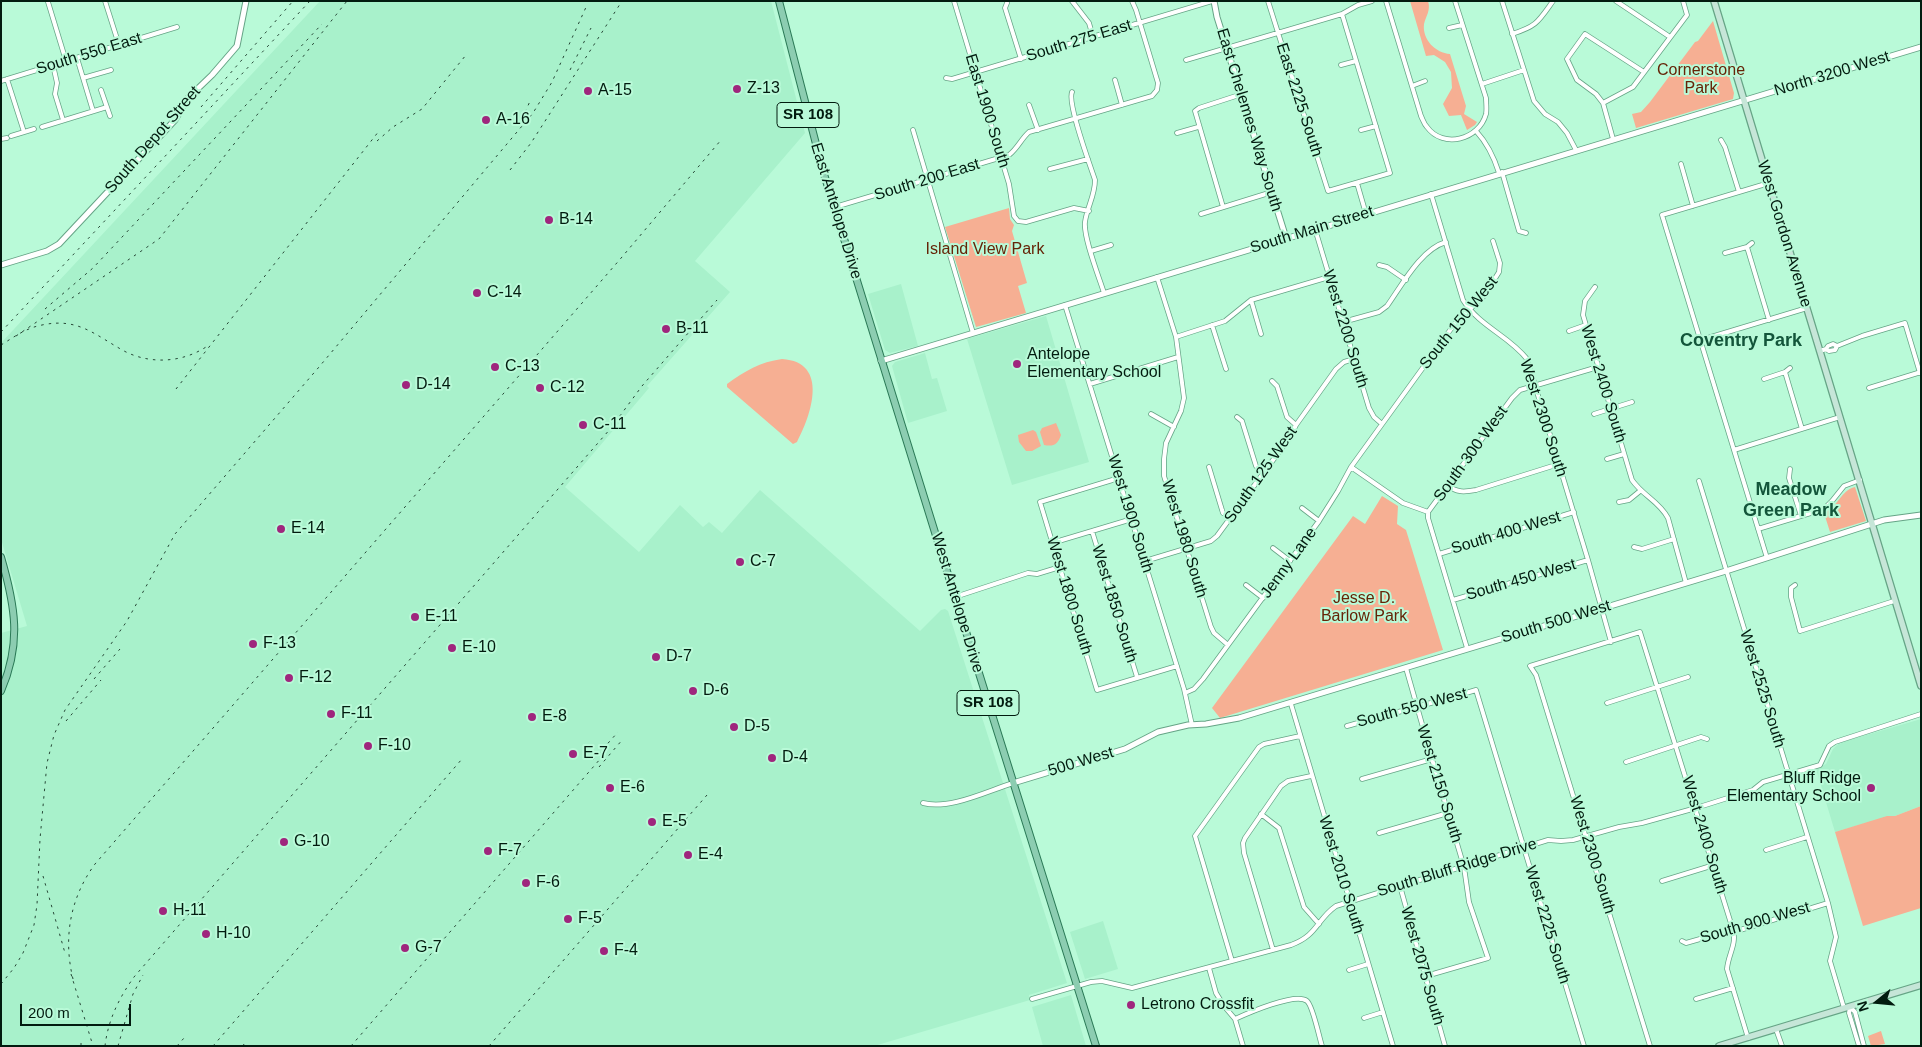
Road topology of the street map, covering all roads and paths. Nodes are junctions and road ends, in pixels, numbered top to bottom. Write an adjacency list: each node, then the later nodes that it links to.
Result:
1 (105, 1): 28 (street)
2 (246, 1): 103 (street, South Depot Street)
3 (779, 1): 88 (main road, East Antelope Drive / SR 108)
4 (954, 1): 40 (street, East 1900 South)
5 (1072, 1): 26 (street)
6 (1132, 1): 20 (street)
7 (1213, 1): 20 (street, South 275 East); 30 (street, East Chelemes Way South)
8 (1268, 1): 24 (street, East 2225 South)
9 (1372, 1): 19 (street)
10 (1386, 1): 49 (street)
11 (1455, 1): 21 (street)
12 (1502, 1): 25 (street)
13 (1552, 1): 25 (street)
14 (1616, 1): 27 (street)
15 (1683, 1): 27 (street)
16 (1714, 1): 53 (main road, West Gordon Avenue)
17 (48, 2): 34 (street)
18 (1007, 3): 32 (street)
19 (1342, 14): 24 (street); 35 (street)
20 (1140, 23): 26 (street, South 275 East); 55 (street, South 200 East)
21 (1462, 25): 23 (street); 48 (street)
22 (177, 27): 28 (street, South 550 East)
23 (1449, 28)
24 (1278, 33): 30 (street); 82 (street, East 2225 South)
25 (1512, 34): 39 (street)
26 (1093, 37): 32 (street, South 275 East)
27 (1670, 37): 41 (street)
28 (118, 45): 31 (street, South 550 East)
29 (1921, 47): 53 (street, North 3200 West)
30 (1228, 48): 33 (street); 52 (street, East Chelemes Way South)
31 (77, 58): 34 (street, South 550 East); 42 (street)
32 (1021, 59): 40 (street, South 275 East)
33 (1186, 60)
34 (66, 61): 36 (street, South 550 East)
35 (1356, 61): 37 (street); 62 (street)
36 (53, 65): 44 (street, South 550 East); 61 (street)
37 (1341, 65)
38 (111, 70): 42 (street)
39 (1524, 70): 48 (street); 75 (street)
40 (975, 72): 43 (street, South 275 East); 76 (street, East 1900 South)
41 (1644, 72): 54 (street); 54 (street)
42 (83, 78): 58 (street)
43 (946, 78)
44 (7, 79): 46 (street, South 550 East); 70 (street)
45 (1115, 80): 55 (street)
46 (1, 81)
47 (1425, 82): 49 (street)
48 (1482, 84): 69 (street)
49 (1412, 86): 69 (street)
50 (101, 90): 57 (street)
51 (1072, 92): 60 (street)
52 (1242, 94): 64 (street); 84 (street, East Chelemes Way South)
53 (1744, 100): 73 (street, South Main Street); 83 (main road, West Gordon Avenue)
54 (1603, 103): 73 (street)
55 (1122, 104): 60 (street, South 200 East)
56 (1029, 106): 67 (street)
57 (107, 107): 58 (street); 59 (street)
58 (93, 111): 61 (street)
59 (110, 116)
60 (1076, 119): 67 (street, South 200 East); 77 (street)
61 (63, 120): 63 (street)
62 (1376, 126): 68 (street); 82 (street)
63 (42, 127)
64 (1198, 127): 71 (street); 89 (street)
65 (34, 129): 70 (street)
66 (913, 130): 81 (street)
67 (1038, 130): 76 (street, South 200 East)
68 (1362, 130)
69 (1476, 131): 80 (street)
70 (24, 132): 72 (street)
71 (1177, 133)
72 (1, 139)
73 (1613, 139): 75 (street, South Main Street)
74 (1721, 140): 85 (street)
75 (1576, 150): 80 (street, South Main Street)
76 (1001, 157): 81 (street, South 200 East); 90 (street, East 1900 South)
77 (1088, 159): 79 (street); 90 (street)
78 (1682, 164): 87 (street)
79 (1050, 169)
80 (1500, 173): 86 (street, South Main Street); 94 (street)
81 (927, 179): 88 (street, South 200 East); 119 (street)
82 (1357, 182): 92 (street)
83 (1769, 183): 85 (street); 112 (main road, West Gordon Avenue)
84 (1272, 192): 89 (street); 95 (street, East Chelemes Way South)
85 (1739, 192): 87 (street)
86 (1431, 194): 92 (street, South Main Street); 97 (street, West 2300 South)
87 (1693, 206): 122 (street)
88 (835, 207): 126 (main road, East Antelope Drive / SR 108)
89 (1223, 207): 91 (street)
90 (1088, 211): 101 (street)
91 (1201, 214)
92 (1366, 214): 93 (street, South Main Street)
93 (1315, 229): 95 (street, South Main Street); 105 (street, West 2200 South)
94 (1526, 233)
95 (1286, 238): 106 (street, South Main Street)
96 (1493, 241): 113 (street, South 150 West)
97 (1446, 242): 107 (street); 113 (street, West 2300 South)
98 (1752, 243): 100 (street)
99 (1112, 245): 101 (street)
100 (1747, 247): 102 (street); 114 (street)
101 (1091, 251): 109 (street)
102 (1725, 252)
103 (1, 265)
104 (1379, 265): 107 (street)
105 (1329, 276): 110 (street); 115 (street, West 2200 South)
106 (1157, 277): 109 (street, South Main Street); 121 (street, West 1980 South)
107 (1406, 280): 115 (street)
108 (1595, 287): 117 (street, West 2400 South)
109 (1104, 293): 111 (street, South Main Street)
110 (1251, 300): 116 (street); 120 (street)
111 (1065, 305): 119 (street, South Main Street); 134 (street, West 1900 South)
112 (1807, 308): 114 (street); 123 (main road, West Gordon Avenue)
113 (1470, 310): 135 (street, West 2300 South); 143 (street, South 150 West)
114 (1769, 320): 122 (street)
115 (1343, 322): 125 (street, West 2200 South)
116 (1212, 326): 121 (street); 129 (street)
117 (1586, 326): 118 (street); 127 (street, West 2400 South)
118 (1569, 331)
119 (973, 333): 126 (street, South Main Street)
120 (1261, 334)
121 (1176, 337): 124 (street, West 1980 South)
122 (1701, 340): 147 (street)
123 (1823, 350): 131 (street); 142 (main road, West Gordon Avenue)
124 (1178, 356): 134 (street); 145 (street, West 1980 South)
125 (1354, 358): 143 (street, West 2200 South); 144 (street, South 125 West)
126 (881, 361): 188 (main road, West Antelope Drive / SR 108)
127 (1598, 367): 135 (street, South 300 West); 138 (street, West 2400 South)
128 (1790, 368): 130 (street)
129 (1226, 369)
130 (1785, 372): 132 (street); 146 (street)
131 (1920, 373): 136 (street)
132 (1764, 379)
133 (1272, 381): 144 (street)
134 (1090, 384): 155 (street, West 1900 South)
135 (1535, 386): 150 (street, West 2300 South); 158 (street, South 300 West)
136 (1869, 388)
137 (1632, 402): 138 (street)
138 (1611, 409): 140 (street); 148 (street, West 2400 South)
139 (1151, 414): 145 (street)
140 (1594, 414)
141 (1237, 417): 154 (street)
142 (1840, 417): 146 (street); 157 (main road, West Gordon Avenue)
143 (1382, 424): 152 (street, Jenny Lane)
144 (1296, 425): 154 (street, South 125 West)
145 (1174, 427): 175 (street, West 1980 South)
146 (1802, 428): 147 (street)
147 (1734, 450): 170 (street)
148 (1624, 454): 149 (street, West 2400 South); 159 (street, West 2400 South)
149 (1607, 459)
150 (1559, 464): 158 (street); 163 (street, West 2300 South)
151 (1208, 467): 166 (street)
152 (1351, 467): 162 (street); 168 (street, Jenny Lane)
153 (1790, 469): 165 (street)
154 (1264, 474): 166 (street, South 125 West)
155 (1119, 478): 167 (street, West 1900 South); 173 (street, West 1800 South)
156 (1699, 480): 184 (street, West 2525 South)
157 (1860, 480): 165 (street); 169 (main road, West Gordon Avenue)
158 (1448, 485): 162 (street, South 300 West)
159 (1640, 491): 160 (street); 172 (street, West 2400 South)
160 (1619, 502)
161 (1302, 508): 168 (street)
162 (1428, 512): 177 (street)
163 (1574, 512): 177 (street, South 400 West); 180 (street, West 2300 South)
164 (1921, 515): 169 (street, South 500 West)
165 (1801, 516): 170 (street)
166 (1231, 518): 175 (street, South 125 West)
167 (1132, 519): 171 (street); 181 (street, West 1900 South)
168 (1319, 521): 182 (street, Jenny Lane)
169 (1872, 524): 179 (street, South 500 West); 191 (main road, West Gordon Avenue)
170 (1758, 529): 179 (street)
171 (1092, 531): 173 (street); 198 (street, West 1850 South)
172 (1674, 539): 174 (street); 185 (street, West 2400 South)
173 (1052, 542): 183 (street, West 1800 South)
174 (1634, 547)
175 (1187, 548): 181 (street, South 125 West); 194 (street, West 1980 South)
176 (1273, 548): 182 (street)
177 (1439, 554): 190 (street)
178 (1, 556): 203 (main road)
179 (1767, 558): 184 (street, South 500 West)
180 (1588, 560): 190 (street, South 450 West); 192 (street, West 2300 South)
181 (1145, 561): 196 (street, West 1900 South)
182 (1290, 561): 189 (street, Jenny Lane)
183 (1060, 567): 188 (street); 198 (street, West 1800 South)
184 (1726, 571): 185 (street, South 500 West); 217 (street, West 2525 South)
185 (1686, 583): 192 (street, South 500 West)
186 (1246, 585): 189 (street)
187 (1794, 585): 191 (street)
188 (955, 597): 220 (main road, West Antelope Drive / SR 108)
189 (1263, 598): 194 (street, Jenny Lane)
190 (1453, 600): 195 (street)
191 (1894, 601): 200 (main road, West Gordon Avenue)
192 (1602, 608): 193 (street, West 2300 South); 195 (street, South 500 West)
193 (1611, 642): 201 (street, West 2400 South); 226 (street, West 2300 South)
194 (1228, 645): 204 (street, Jenny Lane)
195 (1467, 648): 197 (street, South 500 West)
196 (1177, 666): 198 (street); 204 (street, West 1900 South)
197 (1406, 668): 206 (street, South 500 West); 207 (street, West 2150 South)
198 (1136, 677)
199 (1688, 677): 201 (street)
200 (1921, 686)
201 (1658, 687): 205 (street); 214 (street, West 2400 South)
202 (1476, 690): 207 (street, South 550 West); 228 (street, West 2225 South)
203 (1, 691)
204 (1186, 693): 210 (street, West 1900 South)
205 (1607, 703)
206 (1290, 704): 209 (street, South 500 West); 212 (street, West 2010 South)
207 (1416, 706): 211 (street, South 550 West); 215 (street, West 2150 South)
208 (1921, 714): 217 (street, South Bluff Ridge Drive)
209 (1239, 718): 210 (street, 500 West)
210 (1192, 725): 220 (street, 500 West)
211 (1347, 726)
212 (1300, 736): 218 (street, West 2010 South); 240 (street)
213 (1707, 739): 214 (street)
214 (1676, 746): 216 (street); 222 (street, West 2400 South)
215 (1432, 759): 219 (street); 223 (street, West 2150 South)
216 (1626, 762)
217 (1788, 774): 222 (street, South Bluff Ridge Drive); 227 (street, West 2525 South)
218 (1311, 776): 224 (street); 234 (street, West 2010 South)
219 (1362, 779)
220 (1013, 783): 221 (street, 500 West); 245 (main road, West Antelope Drive / SR 108)
221 (923, 803)
222 (1696, 808): 226 (street, South Bluff Ridge Drive); 230 (street, West 2400 South)
223 (1448, 813): 225 (street); 231 (street, West 2150 South)
224 (1262, 814): 236 (street); 239 (street)
225 (1378, 833)
226 (1587, 836): 228 (street, South Bluff Ridge Drive); 262 (street, West 2300 South)
227 (1807, 837): 229 (street); 235 (street, West 2525 South)
228 (1523, 848): 231 (street, South Bluff Ridge Drive); 261 (street, West 2225 South)
229 (1766, 850)
230 (1714, 865): 232 (street); 237 (street, West 2400 South)
231 (1464, 867): 233 (street, South Bluff Ridge Drive); 244 (street, West 2150 South)
232 (1662, 881)
233 (1400, 886): 234 (street, South Bluff Ridge Drive); 244 (street, West 2075 South)
234 (1349, 902): 236 (street, South Bluff Ridge Drive); 241 (street, West 2010 South)
235 (1828, 903): 237 (street, South 900 West); 250 (street, West 2525 South)
236 (1319, 924): 239 (street, South Bluff Ridge Drive)
237 (1733, 930): 238 (street, South 900 West); 247 (street, West 2400 South)
238 (1682, 941)
239 (1273, 950): 240 (street, South Bluff Ridge Drive)
240 (1232, 961): 242 (street, South Bluff Ridge Drive)
241 (1368, 964): 243 (street); 251 (street, West 2010 South)
242 (1209, 968): 245 (street, South Bluff Ridge Drive); 253 (street)
243 (1349, 970)
244 (1426, 976): 260 (street, West 2075 South)
245 (1077, 986): 248 (street, South Bluff Ridge Drive); 256 (main road, West Antelope Drive / SR 108)
246 (1920, 987): 250 (main road)
247 (1732, 988): 249 (street); 255 (street, West 2400 South)
248 (1032, 999)
249 (1696, 999)
250 (1847, 1008): 254 (main road); 265 (street); 266 (street)
251 (1383, 1012): 252 (street); 259 (street, West 2010 South)
252 (1364, 1018)
253 (1235, 1019): 257 (street); 258 (street)
254 (1776, 1029): 255 (main road); 264 (street)
255 (1748, 1038): 263 (main road)
256 (1096, 1046)
257 (1243, 1046)
258 (1322, 1046)
259 (1393, 1046)
260 (1445, 1046)
261 (1584, 1046)
262 (1650, 1046)
263 (1719, 1046)
264 (1782, 1046)
265 (1859, 1046)
266 (1864, 1046)

